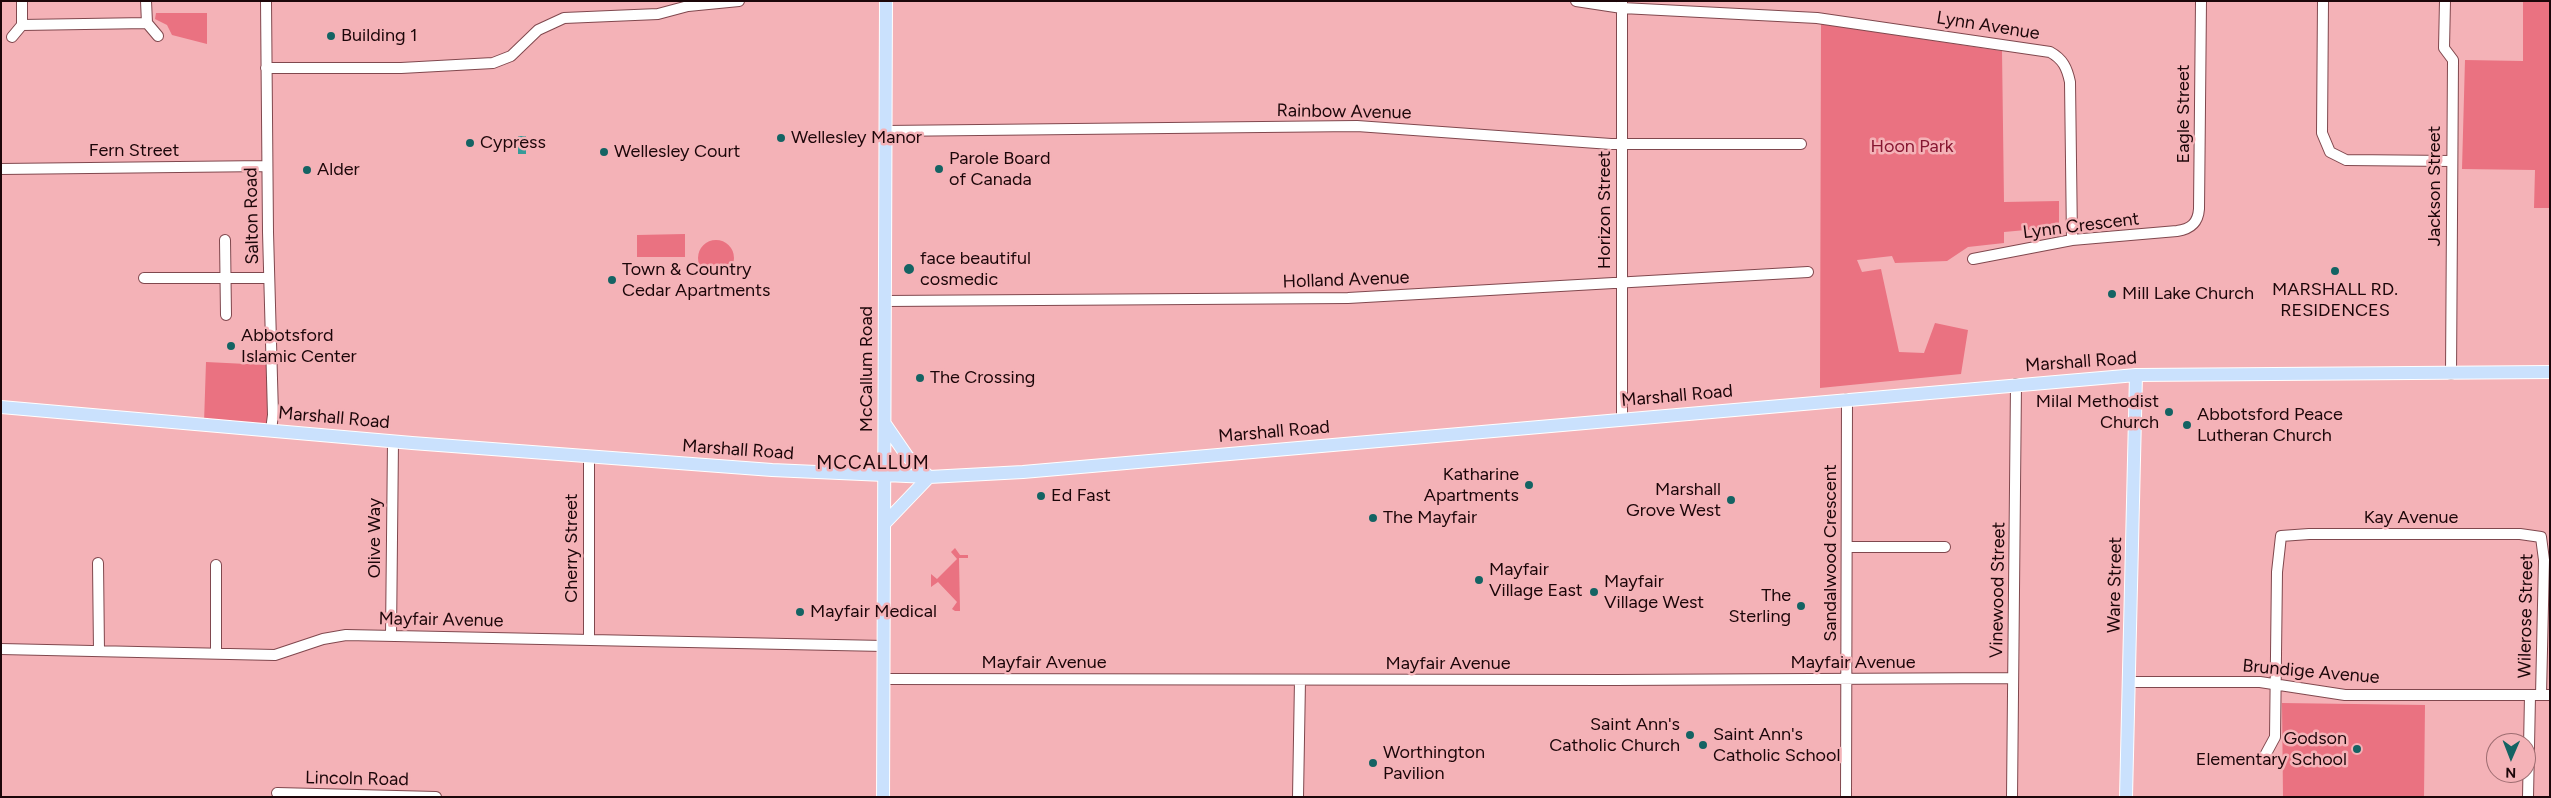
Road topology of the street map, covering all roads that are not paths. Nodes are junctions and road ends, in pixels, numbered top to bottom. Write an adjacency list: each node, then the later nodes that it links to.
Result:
1 (22, 1): 12 (street)
2 (146, 1): 11 (street)
3 (266, 1): 15 (street, Salton Road)
4 (739, 1): 15 (street)
5 (886, 1): 16 (main road, McCallum Road)
6 (1576, 1): 10 (street, Lynn Avenue)
7 (2201, 1): 22 (street, Eagle Street)
8 (2324, 1): 19 (street)
9 (2445, 1): 19 (street, Jackson Street)
10 (1622, 4): 17 (street, Horizon Street); 24 (street, Lynn Avenue)
11 (147, 23): 12 (street); 13 (street)
12 (22, 25): 14 (street)
13 (158, 36)
14 (12, 37)
15 (266, 68): 20 (street, Salton Road)
16 (885, 131): 17 (street, Rainbow Avenue); 31 (main road, McCallum Road)
17 (1622, 144): 18 (street, Rainbow Avenue); 30 (street, Horizon Street)
18 (1802, 144)
19 (2451, 161): 34 (street, Jackson Street)
20 (267, 166): 21 (street, Fern Street); 29 (street, Salton Road)
21 (1, 169)
22 (2193, 225): 24 (street, Lynn Crescent)
23 (225, 240): 28 (street)
24 (2072, 240): 25 (street, Lynn Crescent)
25 (1973, 259)
26 (1808, 272): 30 (street, Holland Avenue)
27 (144, 278): 28 (street)
28 (226, 278): 29 (street); 32 (street)
29 (269, 278): 41 (street, Salton Road)
30 (1621, 282): 31 (street, Holland Avenue); 39 (street, Horizon Street)
31 (885, 301): 40 (main road, McCallum Road)
32 (226, 315)
33 (2550, 372): 34 (main road, Marshall Road)
34 (2451, 374): 35 (main road, Marshall Road)
35 (2136, 375): 36 (main road, Marshall Road); 62 (main road, Ware Street)
36 (2016, 384): 37 (main road, Marshall Road); 59 (street, Vinewood Street)
37 (1847, 399): 39 (main road, Marshall Road); 48 (street, Sandalwood Crescent)
38 (1, 407): 41 (main road, Marshall Road)
39 (1622, 419): 45 (main road, Marshall Road)
40 (885, 424): 44 (main road, McCallum Road); 45 (main road)
41 (271, 430): 42 (main road, Marshall Road)
42 (393, 441): 43 (main road, Marshall Road); 52 (street, Olive Way)
43 (589, 457): 44 (main road, Marshall Road); 53 (street, Cherry Street)
44 (884, 476): 45 (main road, Marshall Road); 46 (main road, McCallum Road)
45 (929, 477): 46 (main road)
46 (884, 524): 54 (main road, McCallum Road)
47 (2541, 537): 63 (street, Kay Avenue); 64 (street, Wilerose Street)
48 (1848, 547): 49 (street); 61 (street, Sandalwood Crescent)
49 (1945, 547)
50 (98, 563): 56 (street)
51 (216, 564): 57 (street)
52 (391, 636): 53 (street, Mayfair Avenue); 57 (street, Mayfair Avenue)
53 (589, 639): 54 (street, Mayfair Avenue)
54 (884, 646): 58 (main road, McCallum Road)
55 (1, 649): 56 (street, Mayfair Avenue)
56 (98, 651): 57 (street, Mayfair Avenue)
57 (216, 653)
58 (884, 678): 60 (street, Mayfair Avenue); 69 (main road, McCallum Road)
59 (2013, 678): 61 (street, Mayfair Avenue); 72 (street, Vinewood Street)
60 (1300, 680): 61 (street, Mayfair Avenue); 70 (street)
61 (1847, 680): 71 (street, Sandalwood Crescent)
62 (2130, 682): 63 (street, Brundige Avenue); 73 (main road, Ware Street)
63 (2276, 683): 64 (street, Brundige Avenue); 65 (street)
64 (2540, 696): 74 (street, Wilerose Street)
65 (2262, 761)
66 (278, 793): 67 (street, Lincoln Road)
67 (324, 796): 68 (street, Lincoln Road)
68 (436, 797)
69 (883, 797)
70 (1298, 797)
71 (1846, 797)
72 (2012, 797)
73 (2126, 797)
74 (2528, 797)

